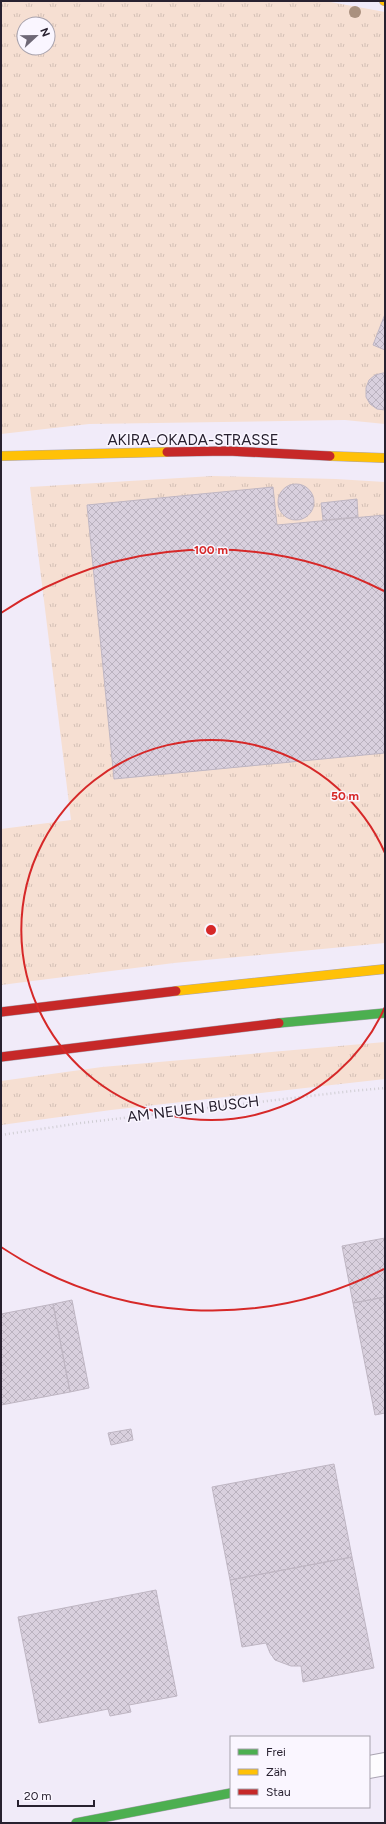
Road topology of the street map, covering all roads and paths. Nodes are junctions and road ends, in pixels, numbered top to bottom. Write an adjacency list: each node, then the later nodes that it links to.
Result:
1 (1, 456): 2 (main road, AKIRA-OKADA-STRASSE)
2 (385, 458)
3 (385, 969): 4 (main road)
4 (1, 1012)
5 (385, 1013): 6 (main road)
6 (1, 1057)
7 (385, 1088): 8 (path, AM NEUEN BUSCH)
8 (1, 1135)
9 (385, 1764): 10 (street)
10 (370, 1767)
11 (230, 1793): 12 (main road)
12 (76, 1823)

